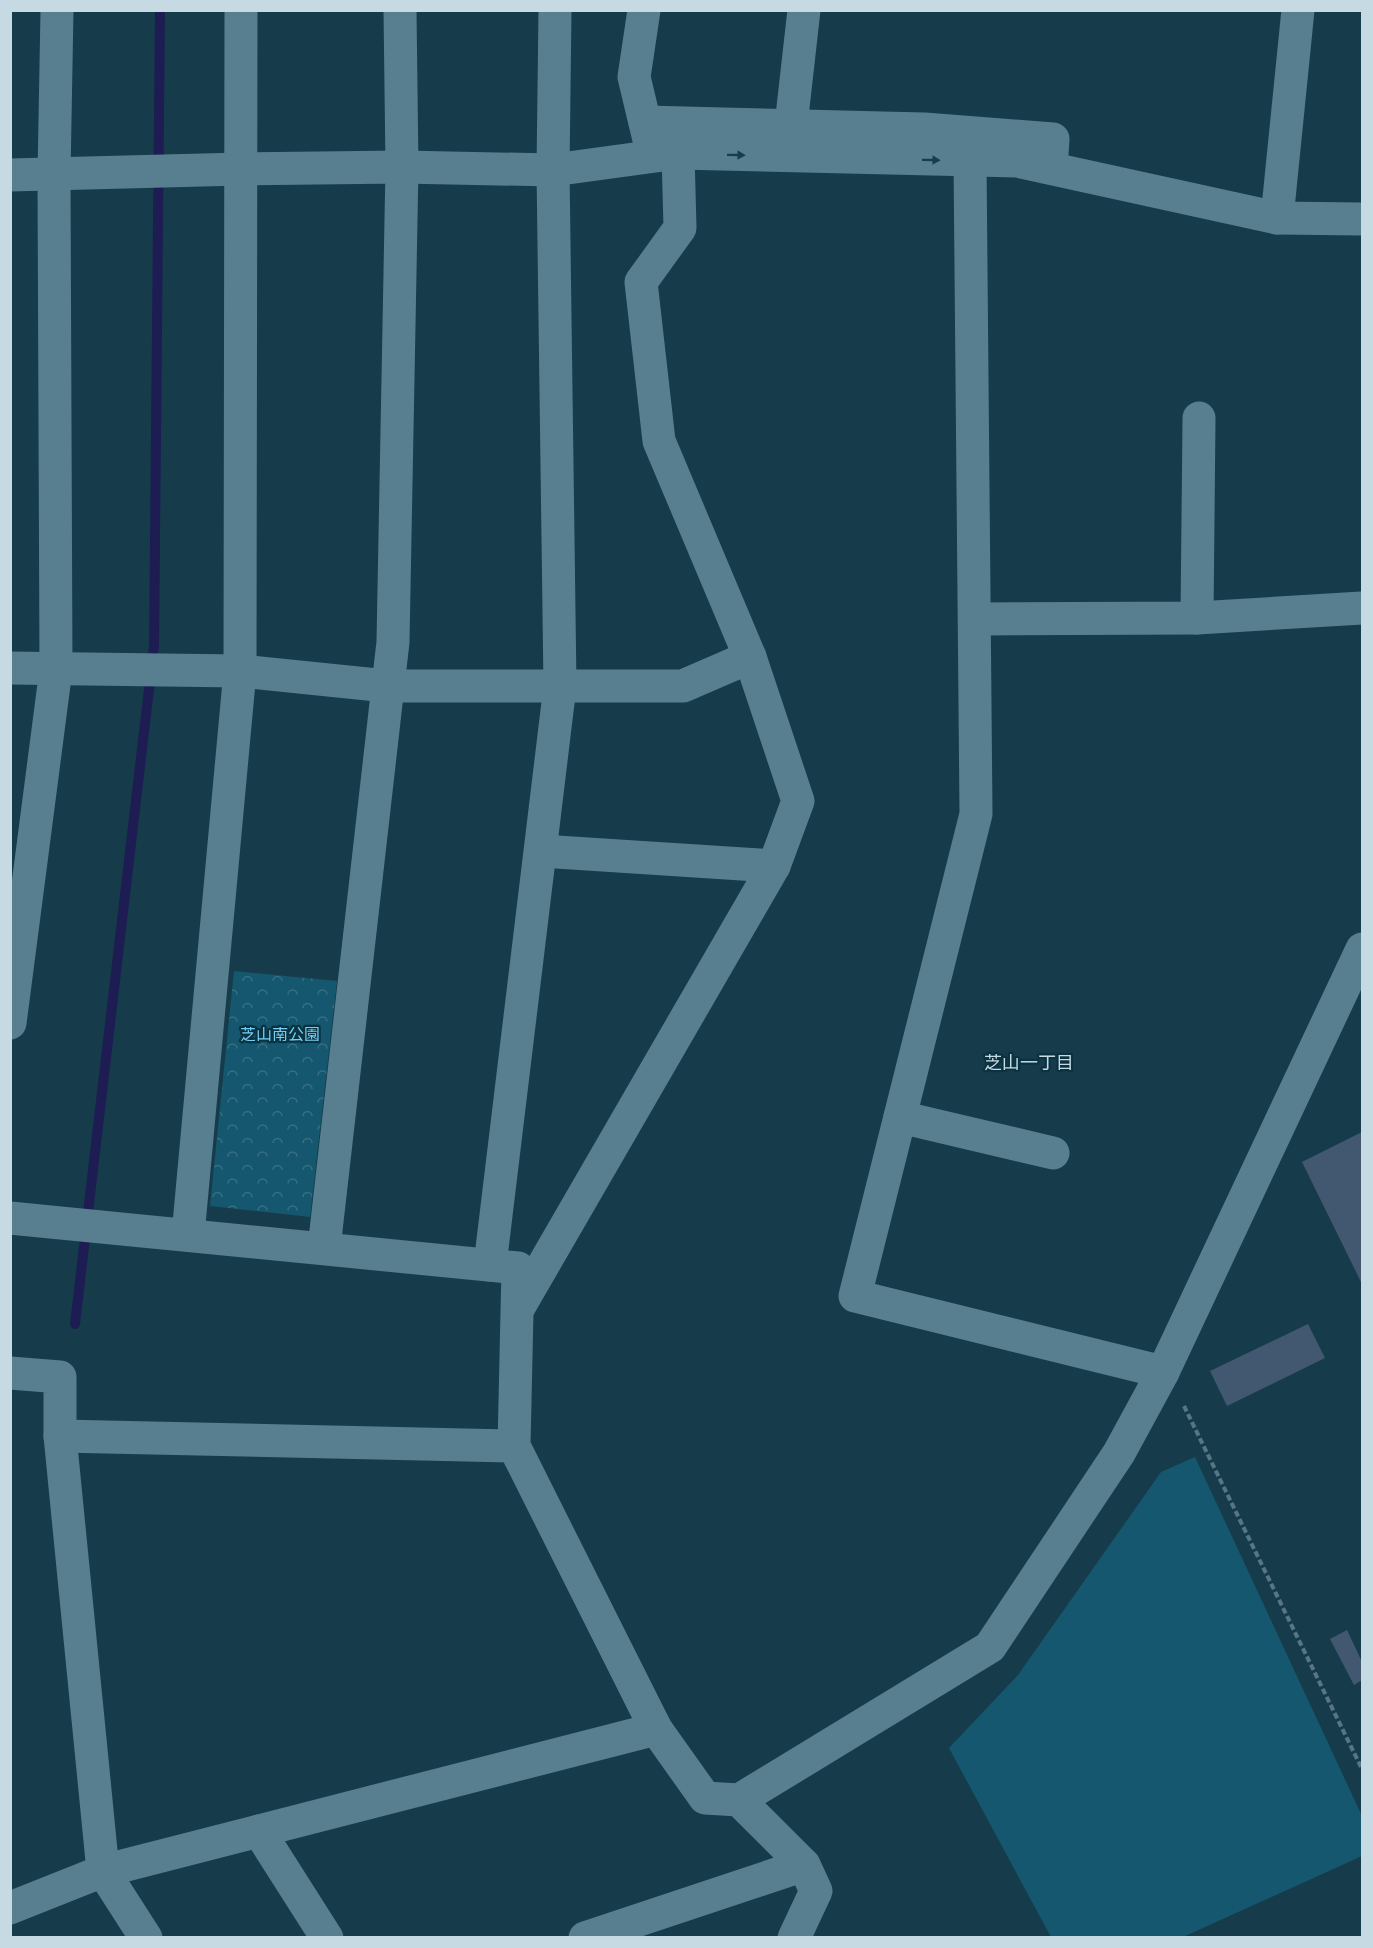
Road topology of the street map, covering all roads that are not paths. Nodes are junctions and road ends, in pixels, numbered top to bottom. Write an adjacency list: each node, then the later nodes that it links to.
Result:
1 (57, 10): 17 (street)
2 (241, 10): 14 (street)
3 (400, 10): 12 (street)
4 (555, 10): 15 (street)
5 (644, 10): 8 (street)
6 (804, 10): 9 (street)
7 (1298, 10): 18 (street)
8 (645, 122): 9 (street); 10 (street)
9 (791, 125): 13 (street)
10 (666, 155): 11 (street, one-way to 11); 15 (street); 24 (street)
11 (970, 160): 13 (street); 23 (street)
12 (402, 167): 14 (street); 15 (street); 28 (street)
13 (1051, 168): 18 (street)
14 (241, 169): 17 (street); 27 (street)
15 (554, 170): 29 (street)
16 (10, 176): 17 (street)
17 (54, 176): 26 (street)
18 (1277, 218): 19 (street)
19 (1362, 219)
20 (1199, 418): 22 (street)
21 (1362, 608): 22 (street)
22 (1197, 618): 23 (street)
23 (975, 619): 34 (street)
24 (750, 657): 29 (street); 31 (street)
25 (10, 668): 26 (street)
26 (56, 669): 27 (street); 33 (street)
27 (240, 672): 28 (street); 37 (street)
28 (387, 686): 29 (street); 38 (street)
29 (560, 686): 30 (street)
30 (541, 851): 31 (street); 39 (street)
31 (774, 866): 40 (street)
32 (1362, 949): 41 (street)
33 (10, 1023)
34 (900, 1117): 35 (street); 41 (street)
35 (1053, 1153)
36 (10, 1218): 37 (street)
37 (188, 1235): 38 (street)
38 (324, 1248): 39 (street)
39 (490, 1265): 40 (street)
40 (516, 1312): 44 (street)
41 (1163, 1372): 46 (street)
42 (10, 1373): 43 (street)
43 (60, 1436): 44 (street); 49 (street)
44 (513, 1446): 45 (street)
45 (656, 1729): 46 (street); 47 (street)
46 (739, 1800): 48 (street)
47 (259, 1831): 49 (street); 52 (street)
48 (804, 1865): 53 (street); 54 (street)
49 (103, 1871): 50 (street); 51 (street)
50 (10, 1908)
51 (146, 1938)
52 (327, 1938)
53 (585, 1938)
54 (794, 1938)

